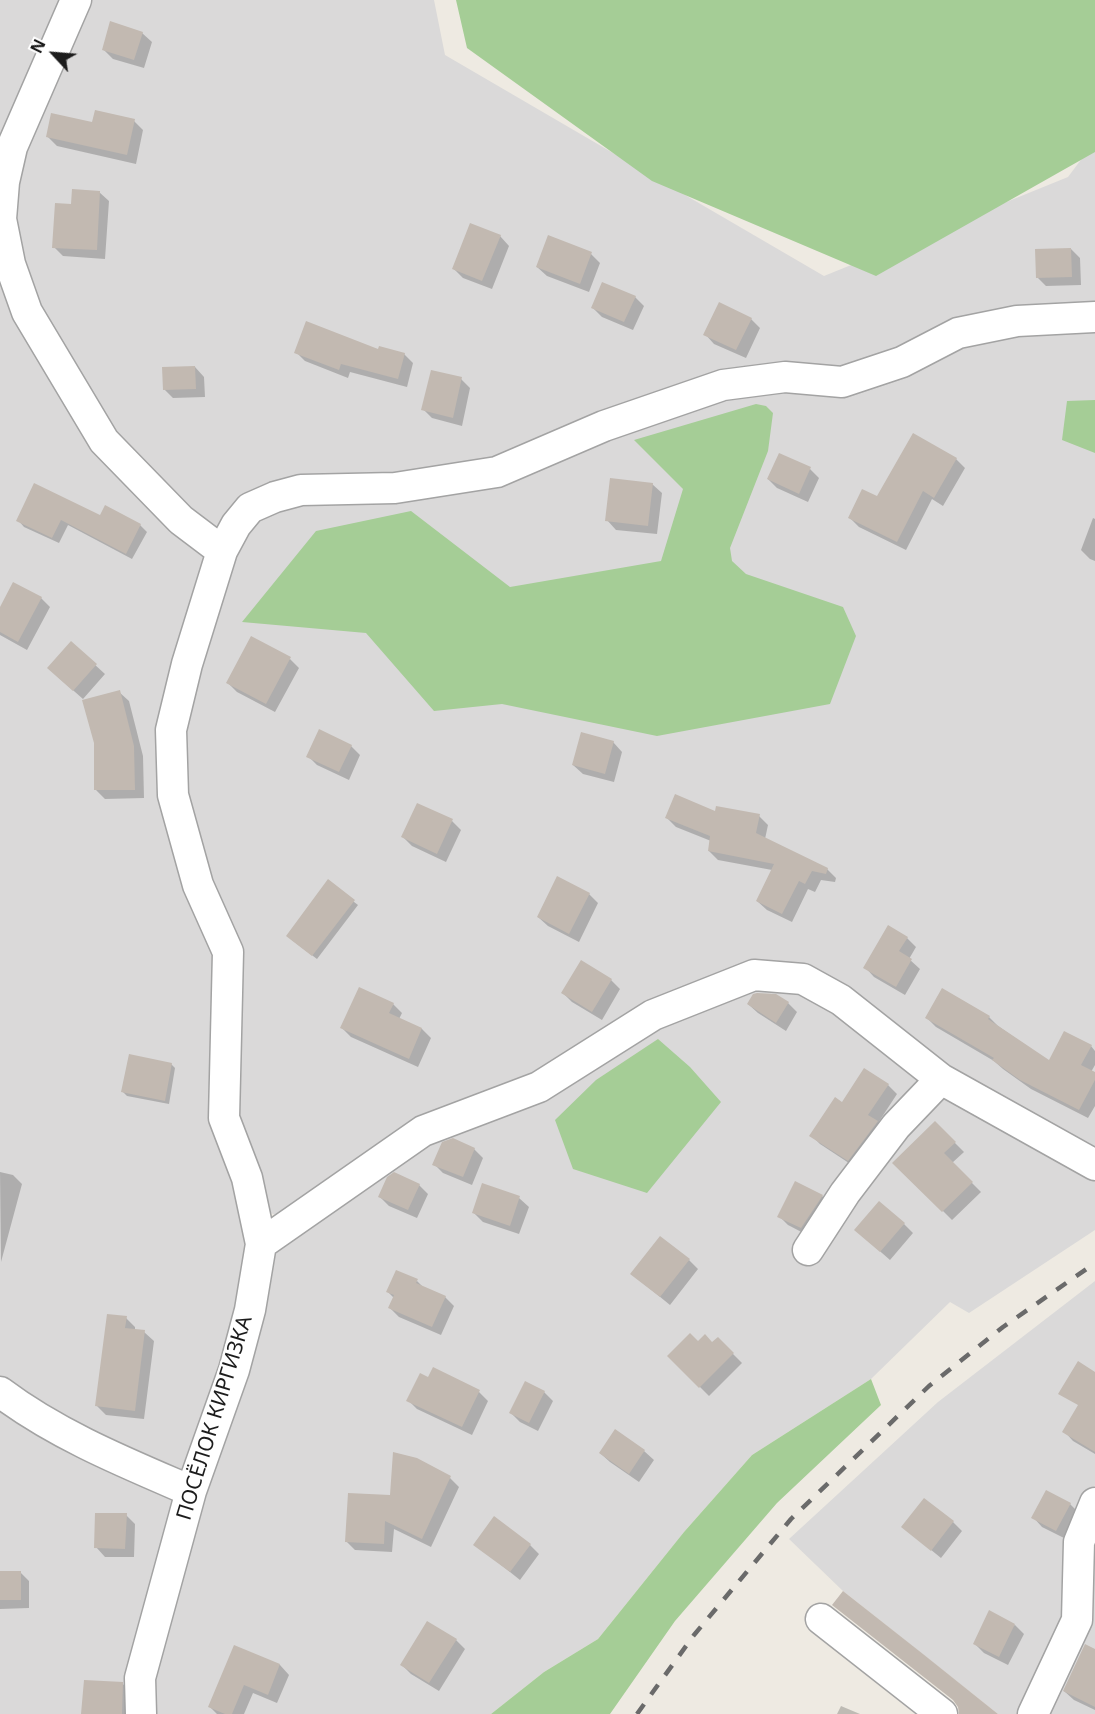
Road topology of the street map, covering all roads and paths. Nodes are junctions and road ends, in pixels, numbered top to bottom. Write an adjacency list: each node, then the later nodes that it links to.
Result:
1 (76, 0): 2 (street)
2 (6, 146): 4 (street)
3 (1095, 317): 4 (street, ПОСЁЛОК КИРГИЗКА)
4 (222, 551): 7 (street, ПОСЁЛОК КИРГИЗКА)
5 (941, 1079): 6 (street); 7 (street); 8 (street)
6 (1095, 1165)
7 (261, 1244): 10 (street, ПОСЁЛОК КИРГИЗКА)
8 (807, 1250)
9 (0, 1392): 10 (street)
10 (191, 1491): 13 (street, ПОСЁЛОК КИРГИЗКА)
11 (1095, 1503): 15 (street)
12 (821, 1619): 14 (street)
13 (141, 1714)
14 (942, 1714)
15 (1033, 1714)

